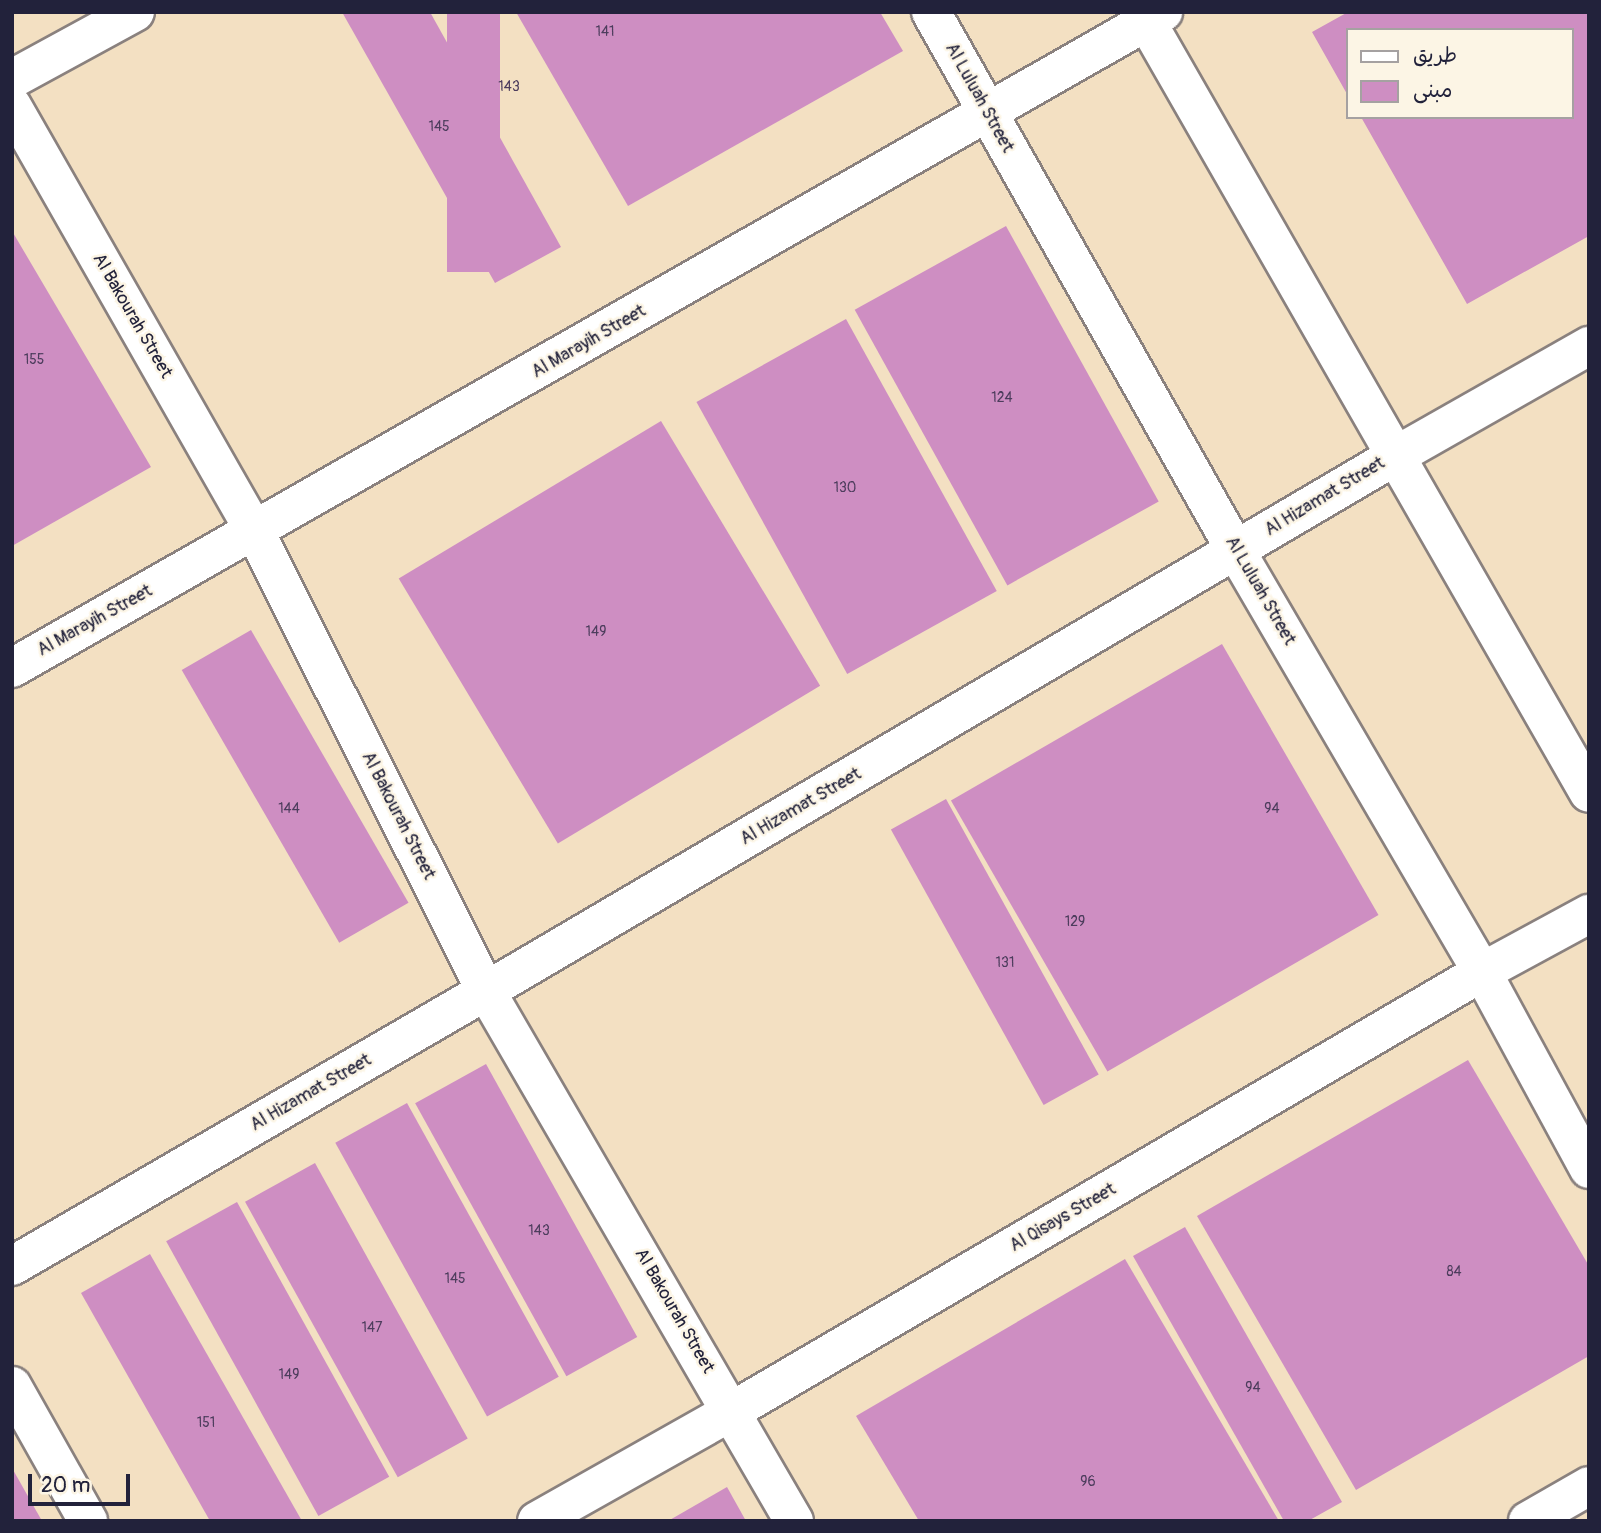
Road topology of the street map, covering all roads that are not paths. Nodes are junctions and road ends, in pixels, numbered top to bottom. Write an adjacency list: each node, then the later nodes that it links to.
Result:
1 (135, 12): 4 (street)
2 (931, 12): 6 (street, Al Luluah Street)
3 (1150, 15): 6 (street, Al Marayih Street); 8 (street)
4 (12, 79)
5 (12, 106): 9 (street, Al Bakourah Street)
6 (988, 114): 9 (street, Al Marayih Street); 10 (street, Al Luluah Street)
7 (1589, 346): 8 (street, Al Hizamat Street)
8 (1397, 455): 10 (street, Al Hizamat Street); 12 (street)
9 (255, 532): 11 (street, Al Marayih Street); 15 (street, Al Bakourah Street)
10 (1236, 551): 14 (street, Al Luluah Street); 15 (street, Al Hizamat Street)
11 (12, 667)
12 (1589, 793)
13 (1589, 914): 14 (street, Al Qisays Street)
14 (1482, 972): 16 (street, Al Luluah Street); 19 (street, Al Qisays Street)
15 (486, 991): 17 (street, Al Hizamat Street); 19 (street, Al Bakourah Street)
16 (1589, 1169)
17 (12, 1266)
18 (12, 1386): 21 (street)
19 (732, 1411): 22 (street, Al Qisays Street); 23 (street, Al Bakourah Street)
20 (1589, 1486): 24 (street)
21 (88, 1521)
22 (537, 1521)
23 (794, 1521)
24 (1528, 1521)

